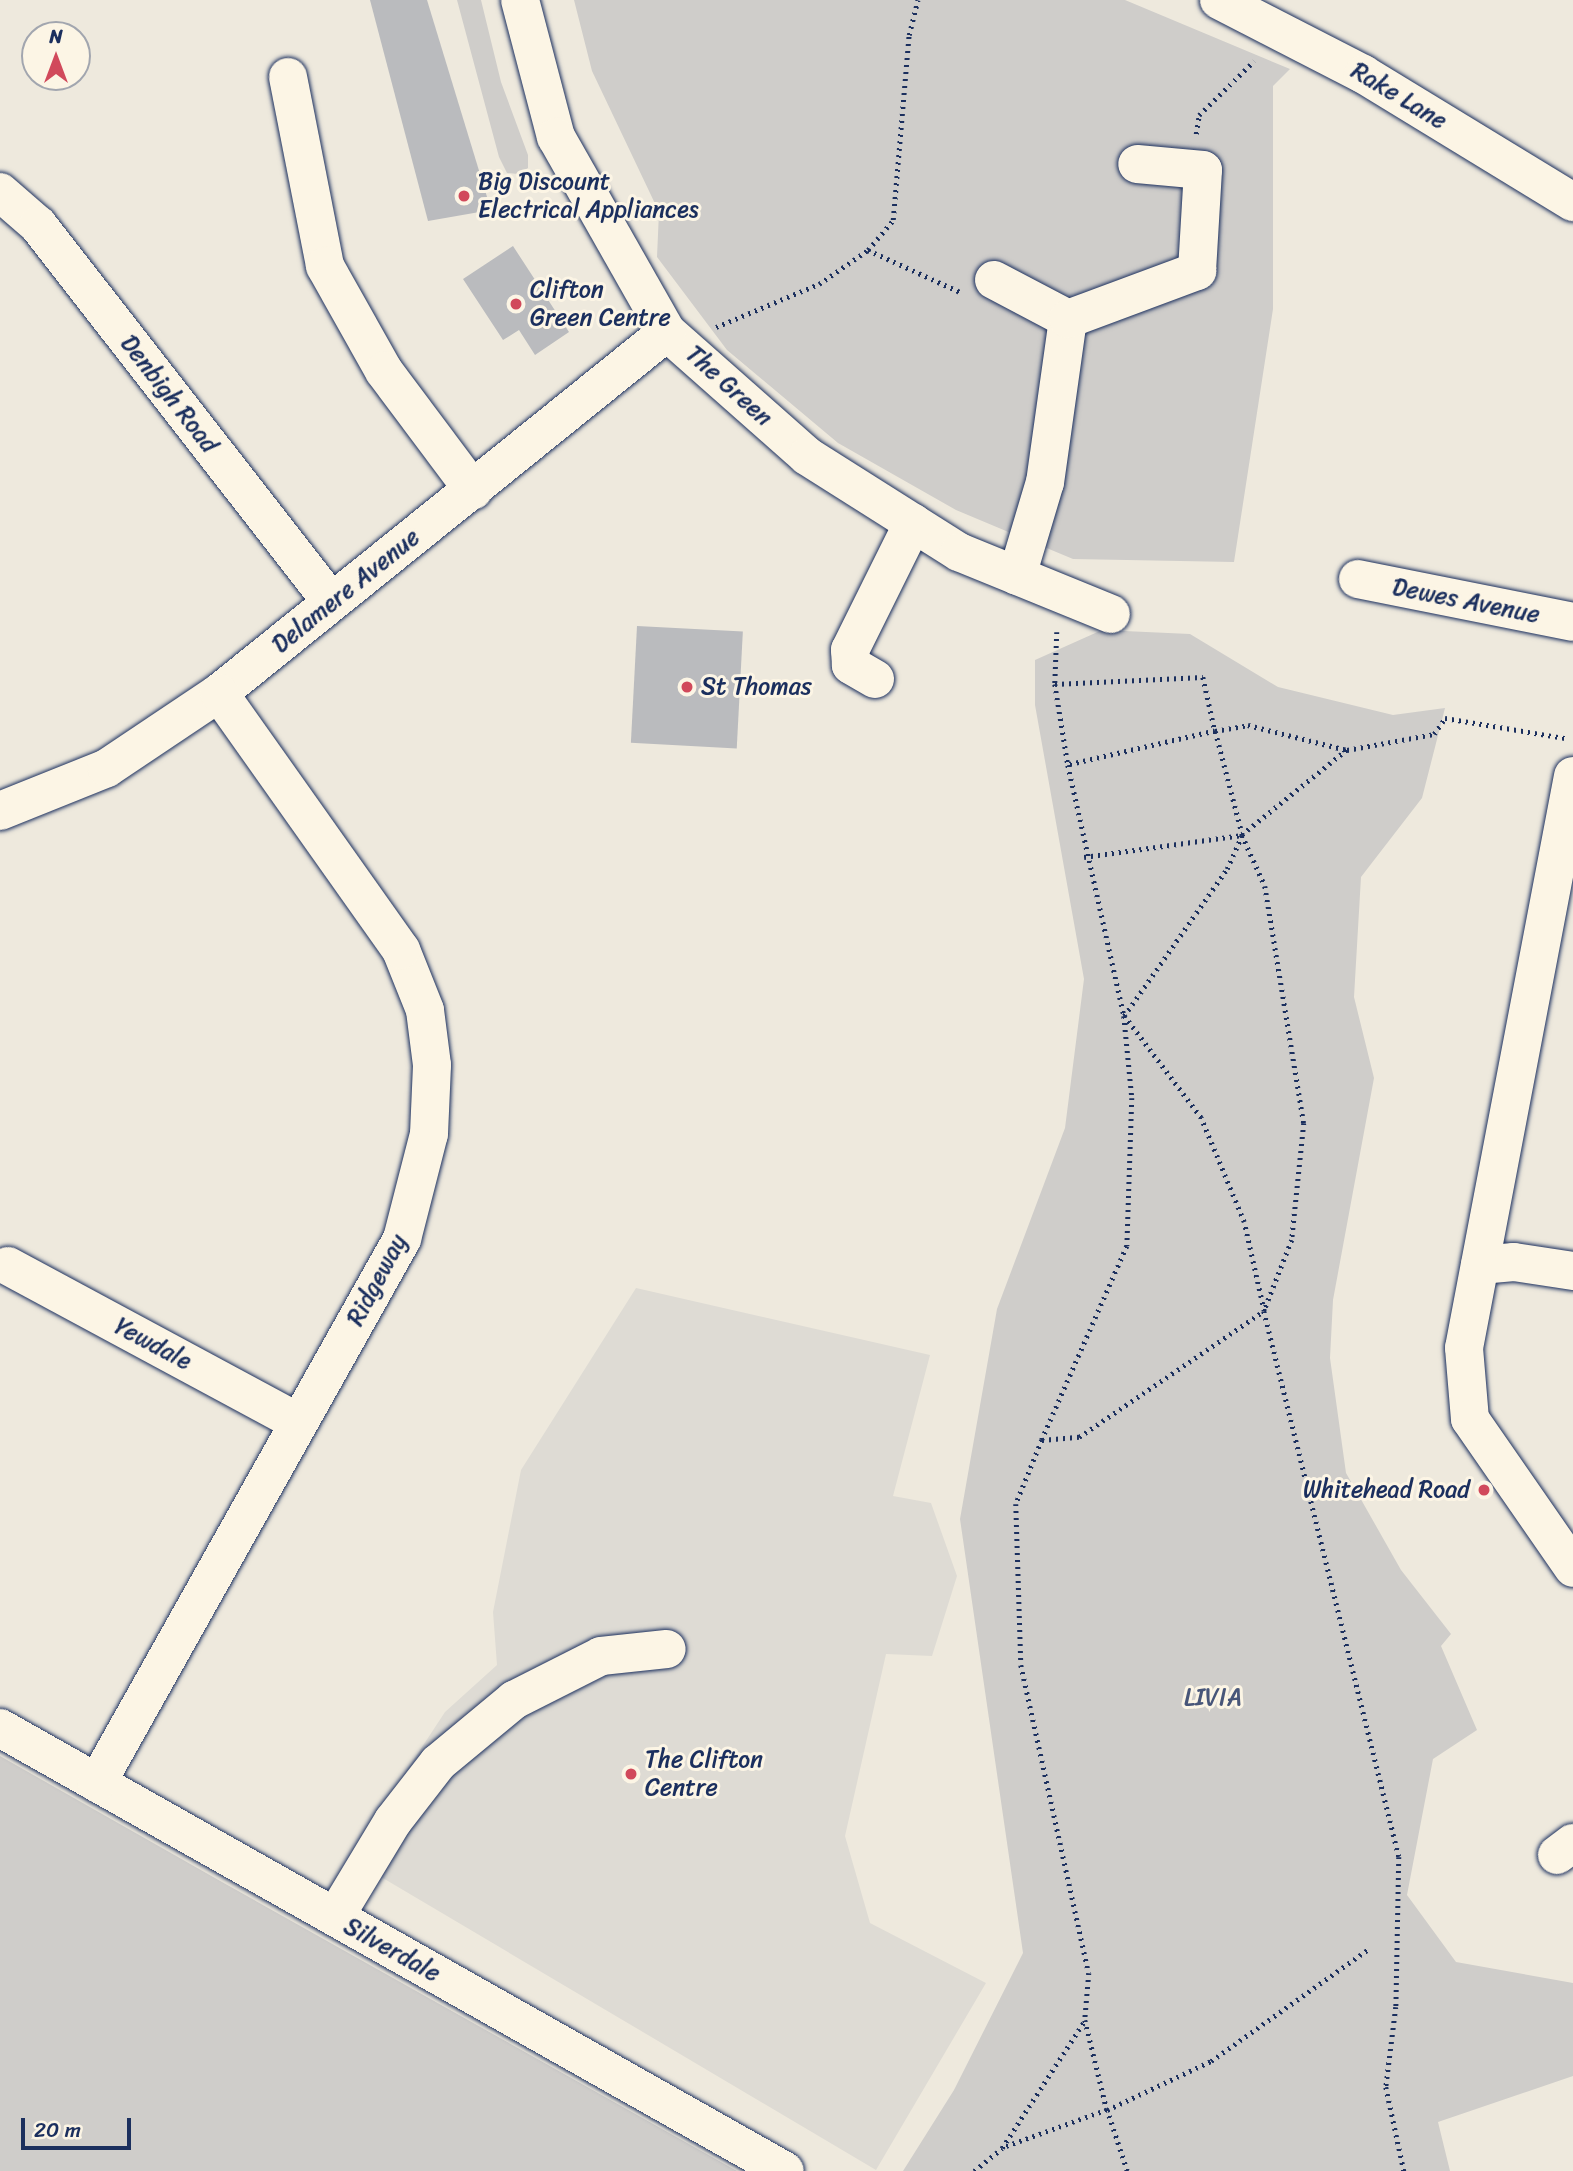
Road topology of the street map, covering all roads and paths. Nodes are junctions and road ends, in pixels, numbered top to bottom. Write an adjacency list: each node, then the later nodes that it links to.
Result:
1 (520, 0): 13 (street, The Green)
2 (918, 0): 10 (path)
3 (1219, 0): 4 (street, Rake Lane)
4 (1285, 32): 7 (path); 9 (street, Rake Lane)
5 (288, 77): 14 (street)
6 (1137, 164): 7 (street)
7 (1191, 169): 12 (street)
8 (0, 192): 19 (street, Denbigh Road)
9 (1573, 202)
10 (869, 250): 11 (path); 13 (path)
11 (994, 281): 12 (street)
12 (1068, 319): 16 (street)
13 (667, 332): 14 (street, Delamere Avenue); 15 (street, The Green)
14 (472, 490): 19 (street, Delamere Avenue)
15 (913, 523): 16 (street, The Green); 22 (street)
16 (1017, 576): 18 (street, The Green)
17 (1358, 579): 21 (street, Dewes Avenue)
18 (1059, 593): 20 (street, The Green); 23 (path)
19 (331, 602): 24 (street, Delamere Avenue)
20 (1111, 614)
21 (1573, 622)
22 (875, 679)
23 (1055, 684): 25 (path); 28 (path)
24 (219, 693): 30 (street, Delamere Avenue); 38 (street, Ridgeway)
25 (1215, 731): 27 (path); 28 (path); 31 (path)
26 (1573, 739): 27 (path)
27 (1347, 750): 31 (path)
28 (1068, 765): 32 (path)
29 (1572, 787): 34 (street)
30 (0, 811)
31 (1241, 835): 32 (path); 33 (path); 37 (path)
32 (1084, 857): 33 (path)
33 (1124, 1016): 37 (path); 39 (path)
34 (1480, 1265): 36 (street); 40 (street)
35 (8, 1266): 38 (street, Yewdale)
36 (1573, 1271)
37 (1264, 1311): 39 (path); 52 (path)
38 (298, 1422): 43 (street, Ridgeway)
39 (1042, 1440): 46 (path)
40 (1573, 1568)
41 (667, 1649): 44 (street)
42 (0, 1728): 43 (street, Silverdale)
43 (97, 1783): 44 (street, Silverdale)
44 (335, 1917): 49 (street, Silverdale)
45 (1370, 1948): 47 (path)
46 (1086, 2020): 47 (path); 48 (path)
47 (1107, 2110): 48 (path); 51 (path)
48 (1002, 2148): 50 (path)
49 (785, 2171)
50 (974, 2171)
51 (1127, 2171)
52 (1404, 2171)

